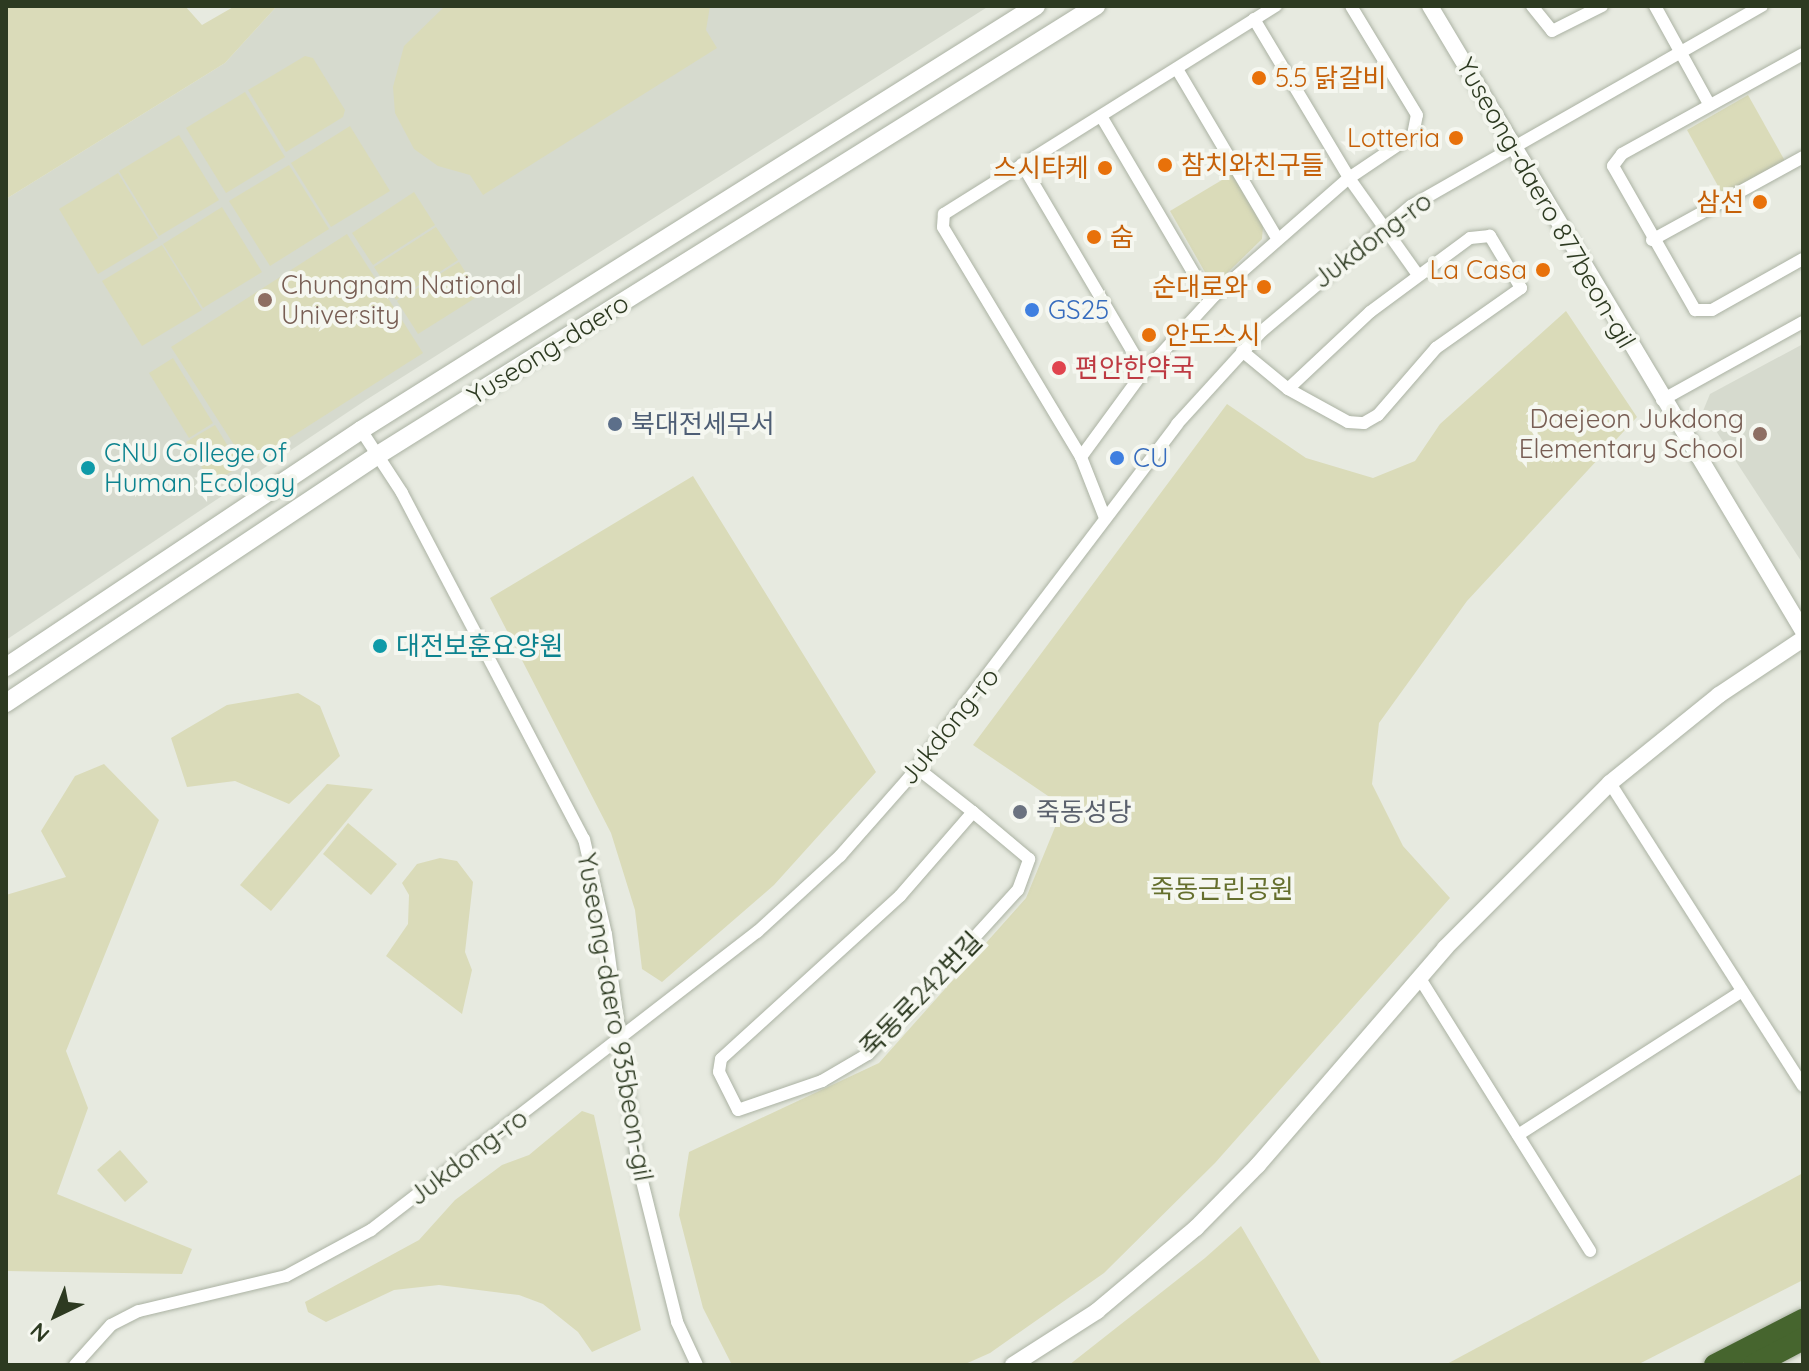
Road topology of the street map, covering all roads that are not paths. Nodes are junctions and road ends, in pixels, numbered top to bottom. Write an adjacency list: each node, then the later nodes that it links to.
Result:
1 (1036, 6): 31 (main road, Yuseong-daero)
2 (1096, 6): 32 (main road, Yuseong-daero)
3 (1276, 6): 10 (street)
4 (1351, 6): 19 (street)
5 (1430, 6): 16 (street, Yuseong-daero 877beon-gil)
6 (1532, 6): 7 (street)
7 (1602, 6)
8 (1655, 6): 11 (street)
9 (1762, 6): 11 (street, Jukdong-ro)
10 (1254, 19): 13 (street); 19 (street)
11 (1680, 50): 14 (street); 16 (street, Jukdong-ro)
12 (1803, 54): 14 (street)
13 (1177, 69): 15 (street); 21 (street)
14 (1709, 104): 22 (street)
15 (1101, 116): 18 (street); 25 (street)
16 (1514, 145): 20 (street, Jukdong-ro); 30 (street, Yuseong-daero 877beon-gil)
17 (1803, 157): 22 (street)
18 (1022, 164): 28 (street); 33 (street)
19 (1349, 178): 20 (street); 21 (street)
20 (1384, 226): 24 (street); 27 (street, Jukdong-ro)
21 (1277, 238): 25 (street)
22 (1652, 240): 23 (street)
23 (1802, 261)
24 (1418, 275): 29 (street); 29 (street)
25 (1214, 296): 28 (street)
26 (1803, 322): 30 (street)
27 (1242, 351): 29 (street); 34 (street, Jukdong-ro)
28 (1144, 371): 33 (street)
29 (1288, 389)
30 (1662, 400): 35 (street, Yuseong-daero 877beon-gil)
31 (361, 430): 32 (street, Yuseong-daero 935beon-gil); 37 (main road, Yuseong-daero)
32 (378, 455): 38 (main road, Yuseong-daero); 44 (street, Yuseong-daero 935beon-gil)
33 (1081, 457): 34 (street)
34 (1105, 518): 39 (street, Jukdong-ro)
35 (1803, 631)
36 (1803, 639): 40 (street)
37 (6, 667)
38 (6, 703)
39 (917, 768): 41 (street, 죽동로242번길); 44 (street, Jukdong-ro)
40 (1610, 783): 42 (street); 43 (street)
41 (973, 812): 41 (street, 죽동로242번길)
42 (1419, 977): 46 (street); 52 (street)
43 (1742, 991): 45 (street); 46 (street)
44 (622, 1037): 50 (street, Jukdong-ro); 51 (street, Yuseong-daero 935beon-gil)
45 (1803, 1086)
46 (1518, 1135): 47 (street)
47 (1590, 1251)
48 (1803, 1320): 53 (highway)
49 (1803, 1339): 54 (highway)
50 (75, 1365)
51 (697, 1365)
52 (1013, 1365)
53 (1715, 1365)
54 (1754, 1365)

